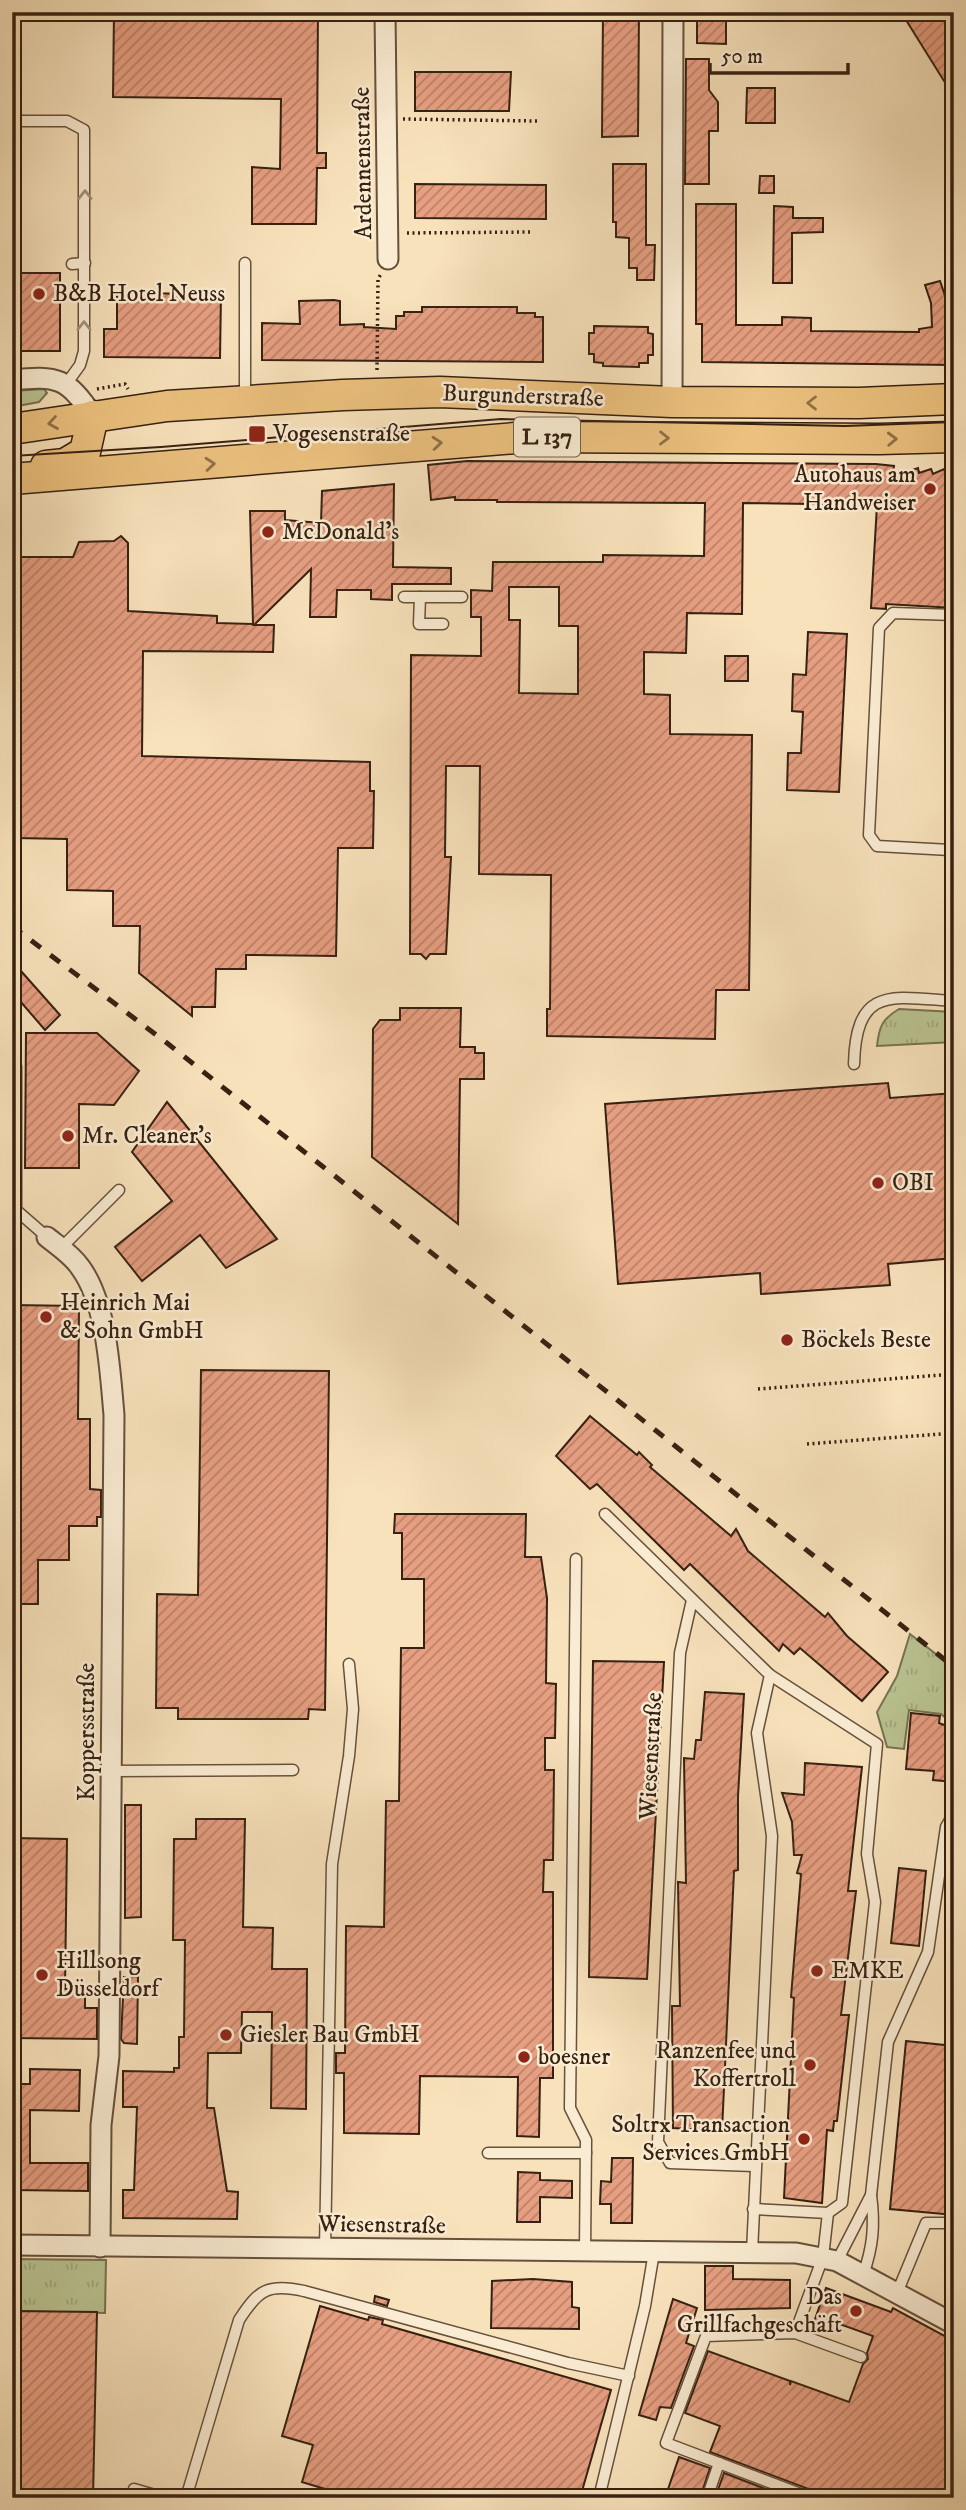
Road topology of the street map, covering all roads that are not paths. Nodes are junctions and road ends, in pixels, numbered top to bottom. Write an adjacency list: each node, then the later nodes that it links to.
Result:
1 (385, 12): 4 (street, Ardennenstraße)
2 (673, 12): 12 (street)
3 (12, 121): 6 (lane, one-way to 3)
4 (388, 260)
5 (244, 262): 11 (lane)
6 (85, 263): 7 (lane); 9 (lane, one-way to 6)
7 (72, 264)
8 (12, 380): 9 (street)
9 (80, 398): 11 (main road, Burgunderstraße / L 137); 13 (main road, L 137, one-way to 13); 15 (main road); 16 (main road)
10 (954, 399): 12 (main road, Burgunderstraße / L 137, one-way to 12)
11 (245, 400): 12 (main road, Burgunderstraße / L 137)
12 (672, 402)
13 (12, 429)
14 (954, 437): 15 (main road, Burgunderstraße / L 137, one-way to 14)
15 (142, 470): 16 (main road, L 137)
16 (13, 479)
17 (404, 597): 18 (lane)
18 (420, 597): 19 (lane); 21 (lane)
19 (461, 597)
20 (954, 615): 22 (lane)
21 (443, 624)
22 (954, 845)
23 (954, 1001): 24 (lane)
24 (854, 1064)
25 (16, 1068): 27 (lane)
26 (119, 1190): 27 (lane)
27 (54, 1242): 34 (street, Koppersstraße)
28 (605, 1514): 30 (lane)
29 (576, 1559): 37 (lane)
30 (692, 1600): 32 (lane); 38 (lane, Wiesenstraße)
31 (349, 1664): 44 (lane)
32 (770, 1675): 38 (lane); 41 (lane)
33 (293, 1770): 34 (lane)
34 (111, 1771): 48 (street, Koppersstraße)
35 (954, 1813): 39 (lane)
36 (488, 2153): 37 (lane)
37 (586, 2153): 45 (lane)
38 (754, 2166): 40 (lane)
39 (871, 2194): 49 (lane); 50 (lane)
40 (753, 2209): 41 (lane); 47 (lane)
41 (828, 2213): 49 (lane)
42 (954, 2223): 51 (lane)
43 (12, 2245): 48 (street, Wiesenstraße)
44 (325, 2249): 45 (street, Wiesenstraße); 48 (street, Wiesenstraße)
45 (585, 2252): 46 (street, Wiesenstraße)
46 (654, 2252): 47 (street, Wiesenstraße); 55 (lane)
47 (752, 2252): 49 (street, Wiesenstraße)
48 (100, 2253)
49 (830, 2259): 50 (street, Wiesenstraße); 53 (lane)
50 (863, 2275): 51 (street, Wiesenstraße)
51 (897, 2294): 52 (street, Wiesenstraße)
52 (954, 2324)
53 (795, 2333): 54 (lane); 56 (lane)
54 (862, 2357)
55 (629, 2376): 59 (lane); 60 (lane)
56 (719, 2463): 61 (lane); 62 (lane)
57 (134, 2489): 58 (lane)
58 (165, 2498)
59 (186, 2498)
60 (598, 2498)
61 (707, 2498)
62 (811, 2498)

